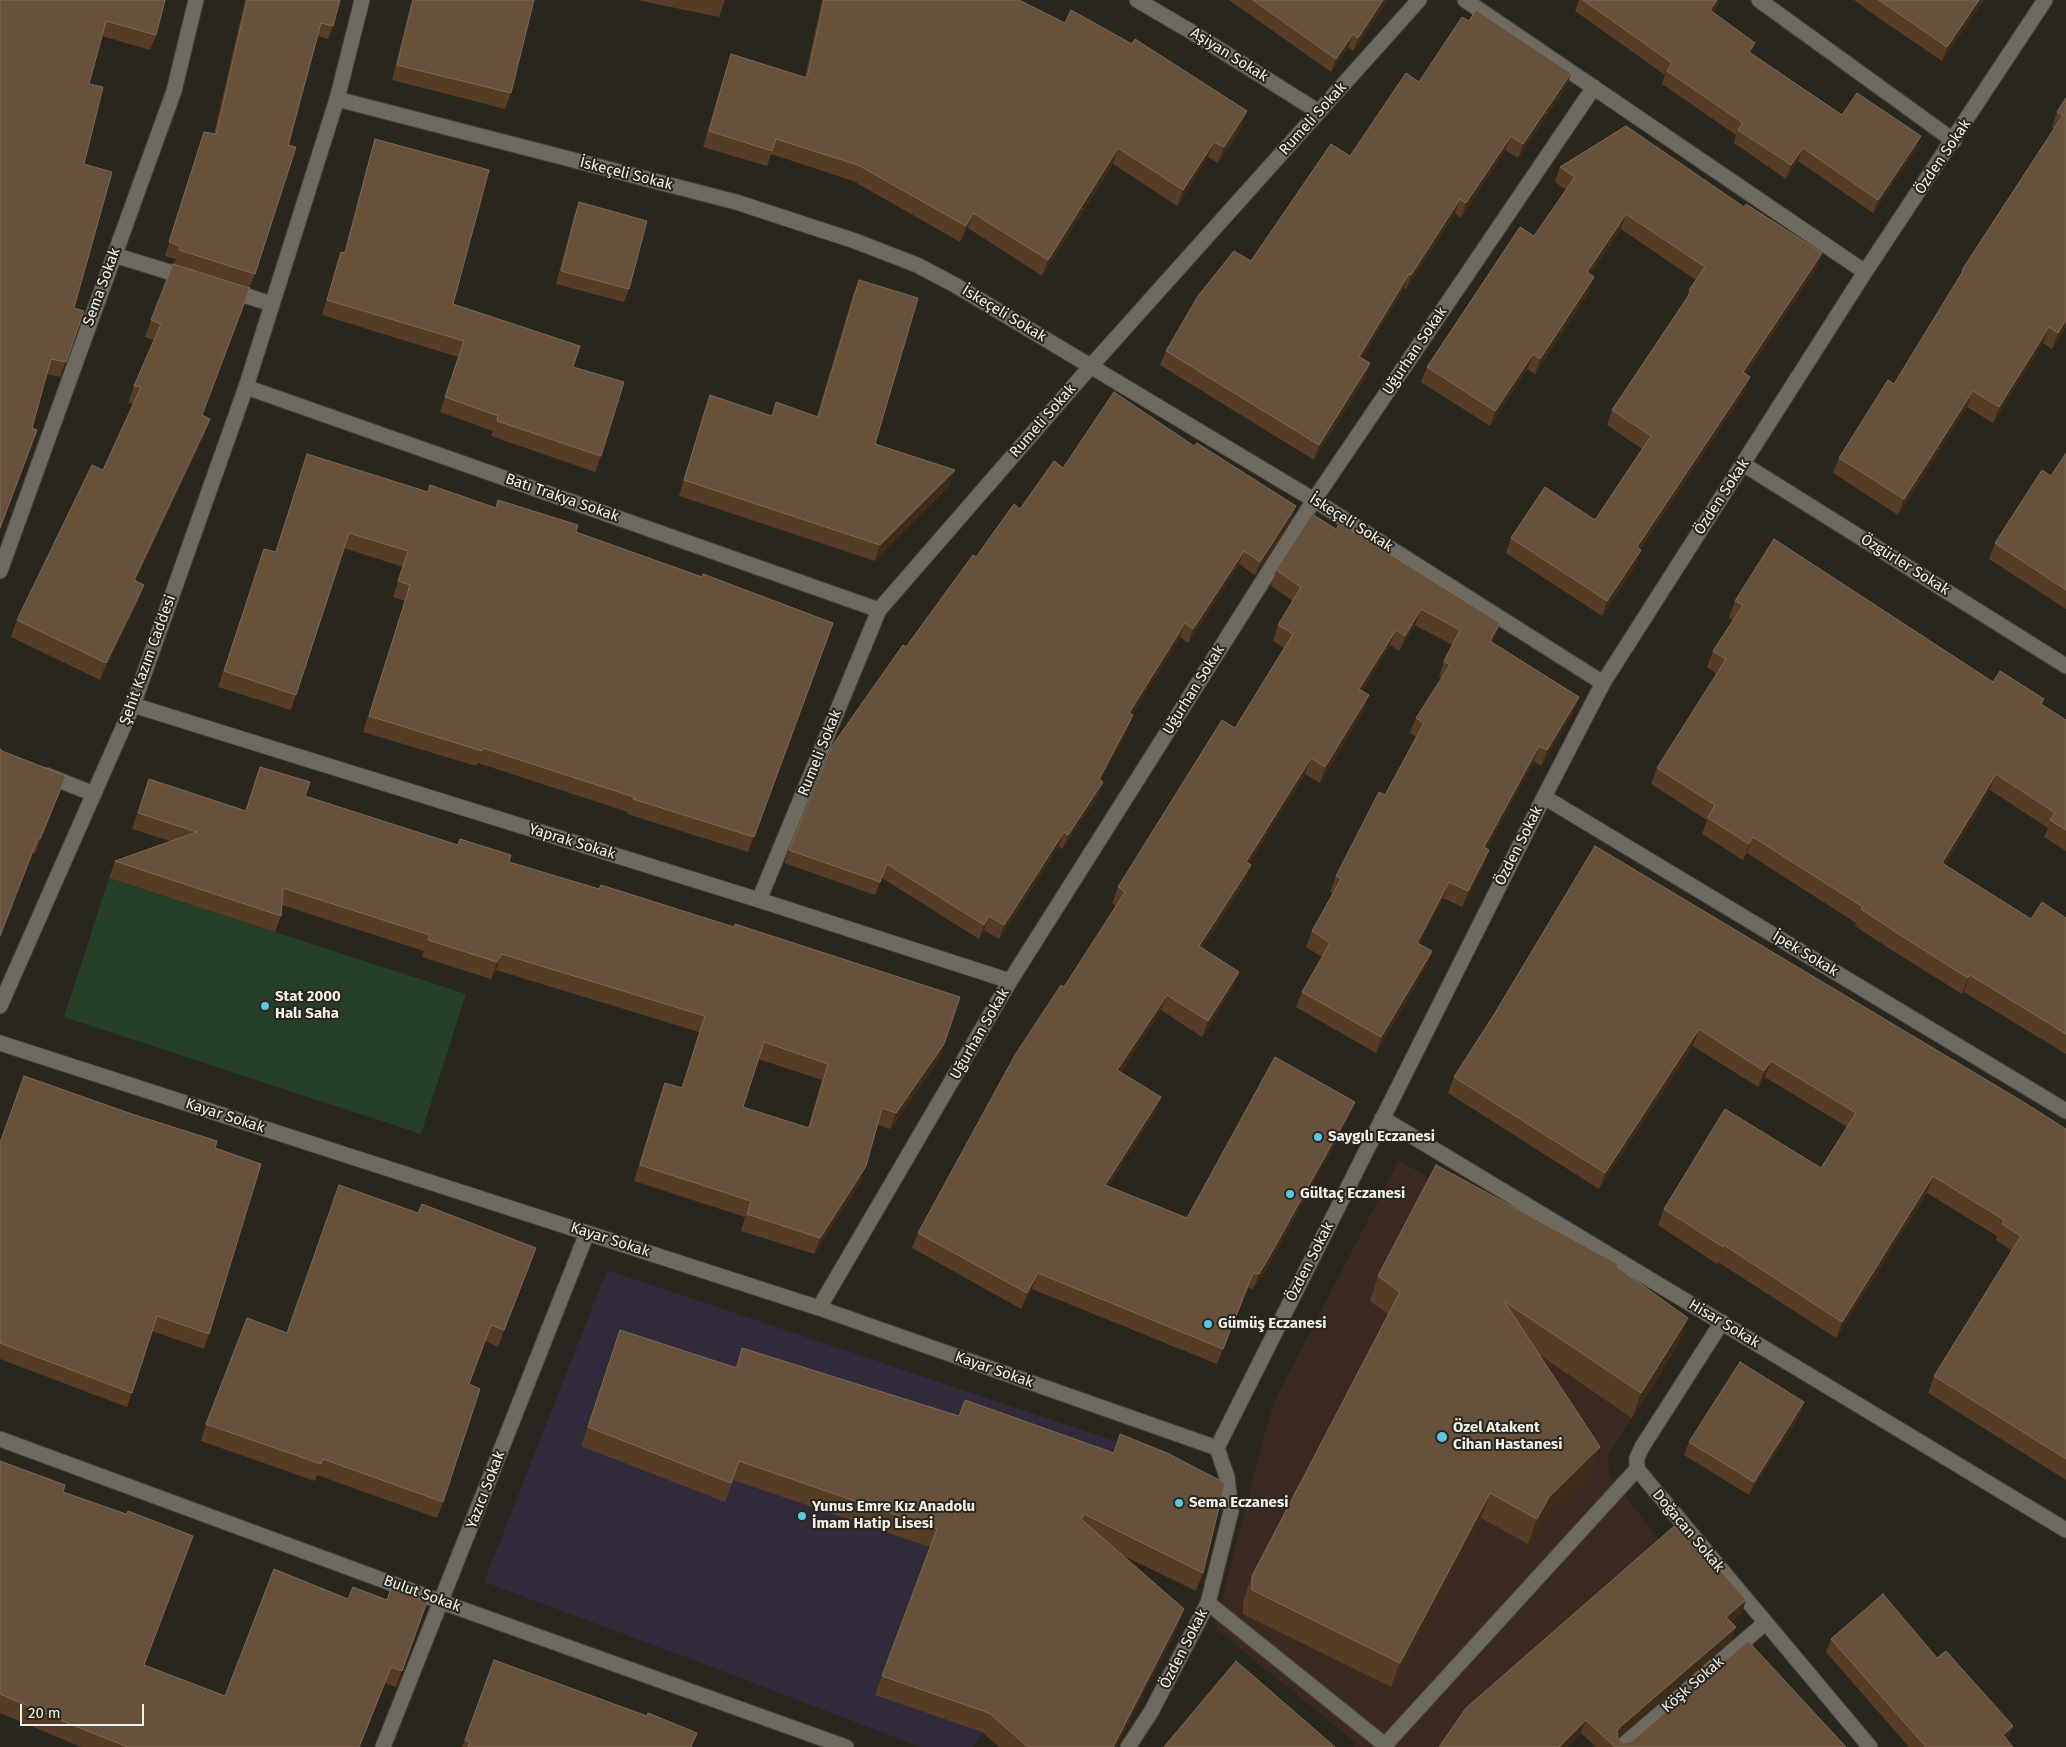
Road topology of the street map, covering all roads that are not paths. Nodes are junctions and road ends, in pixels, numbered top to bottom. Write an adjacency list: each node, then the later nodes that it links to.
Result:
1 (196, 0): 12 (street, Sema Sokak)
2 (362, 0): 9 (street, Şehit Kazım Caddesi)
3 (1137, 0): 10 (street, Aşiyan Sokak)
4 (1419, 0): 10 (street, Rumeli Sokak)
5 (1465, 0): 8 (street)
6 (1759, 0): 11 (street)
7 (2045, 0): 11 (street, Özden Sokak)
8 (1594, 88): 13 (street); 18 (street, Uğurhan Sokak)
9 (337, 99): 14 (street, Şehit Kazım Caddesi); 15 (street, İskeçeli Sokak)
10 (1319, 112): 15 (street, Rumeli Sokak)
11 (1954, 141): 13 (street, Özden Sokak)
12 (114, 255): 14 (street); 19 (street, Sema Sokak)
13 (1865, 272): 17 (street, Özden Sokak)
14 (272, 304): 16 (street, Şehit Kazım Caddesi)
15 (1091, 366): 18 (street, İskeçeli Sokak); 20 (street, Rumeli Sokak)
16 (246, 387): 20 (street, Batı Trakya Sokak); 23 (street, Şehit Kazım Caddesi)
17 (1743, 464): 21 (street, Özgürler Sokak); 22 (street, Özden Sokak)
18 (1314, 500): 22 (street, İskeçeli Sokak); 28 (street, Uğurhan Sokak)
19 (0, 571)
20 (879, 610): 27 (street, Rumeli Sokak)
21 (2066, 666)
22 (1603, 683): 26 (street, Özden Sokak)
23 (133, 705): 25 (street, Şehit Kazım Caddesi); 27 (street, Yaprak Sokak)
24 (34, 770): 25 (street)
25 (94, 794): 29 (street, Şehit Kazım Caddesi)
26 (1544, 797): 31 (street, İpek Sokak); 32 (street, Özden Sokak)
27 (759, 900): 28 (street, Yaprak Sokak)
28 (1010, 982): 34 (street, Uğurhan Sokak)
29 (0, 1006)
30 (0, 1043): 33 (street, Kayar Sokak)
31 (2066, 1111)
32 (1382, 1118): 35 (street, Hisar Sokak); 37 (street, Özden Sokak)
33 (587, 1233): 34 (street, Kayar Sokak); 40 (street, Yazıcı Sokak)
34 (819, 1308): 37 (street, Kayar Sokak)
35 (1722, 1322): 38 (street); 39 (street, Hisar Sokak)
36 (0, 1439): 40 (street, Bulut Sokak)
37 (1217, 1448): 41 (street, Özden Sokak)
38 (1636, 1469): 41 (street); 42 (street, Doğacan Sokak)
39 (2066, 1530)
40 (442, 1602): 43 (street, Yazıcı Sokak); 44 (street, Bulut Sokak)
41 (1208, 1603): 45 (street, Özden Sokak)
42 (1765, 1623): 46 (street, Köşk Sokak); 47 (street, Doğacan Sokak)
43 (383, 1747)
44 (846, 1747)
45 (1128, 1747)
46 (1620, 1747)
47 (1870, 1747)

